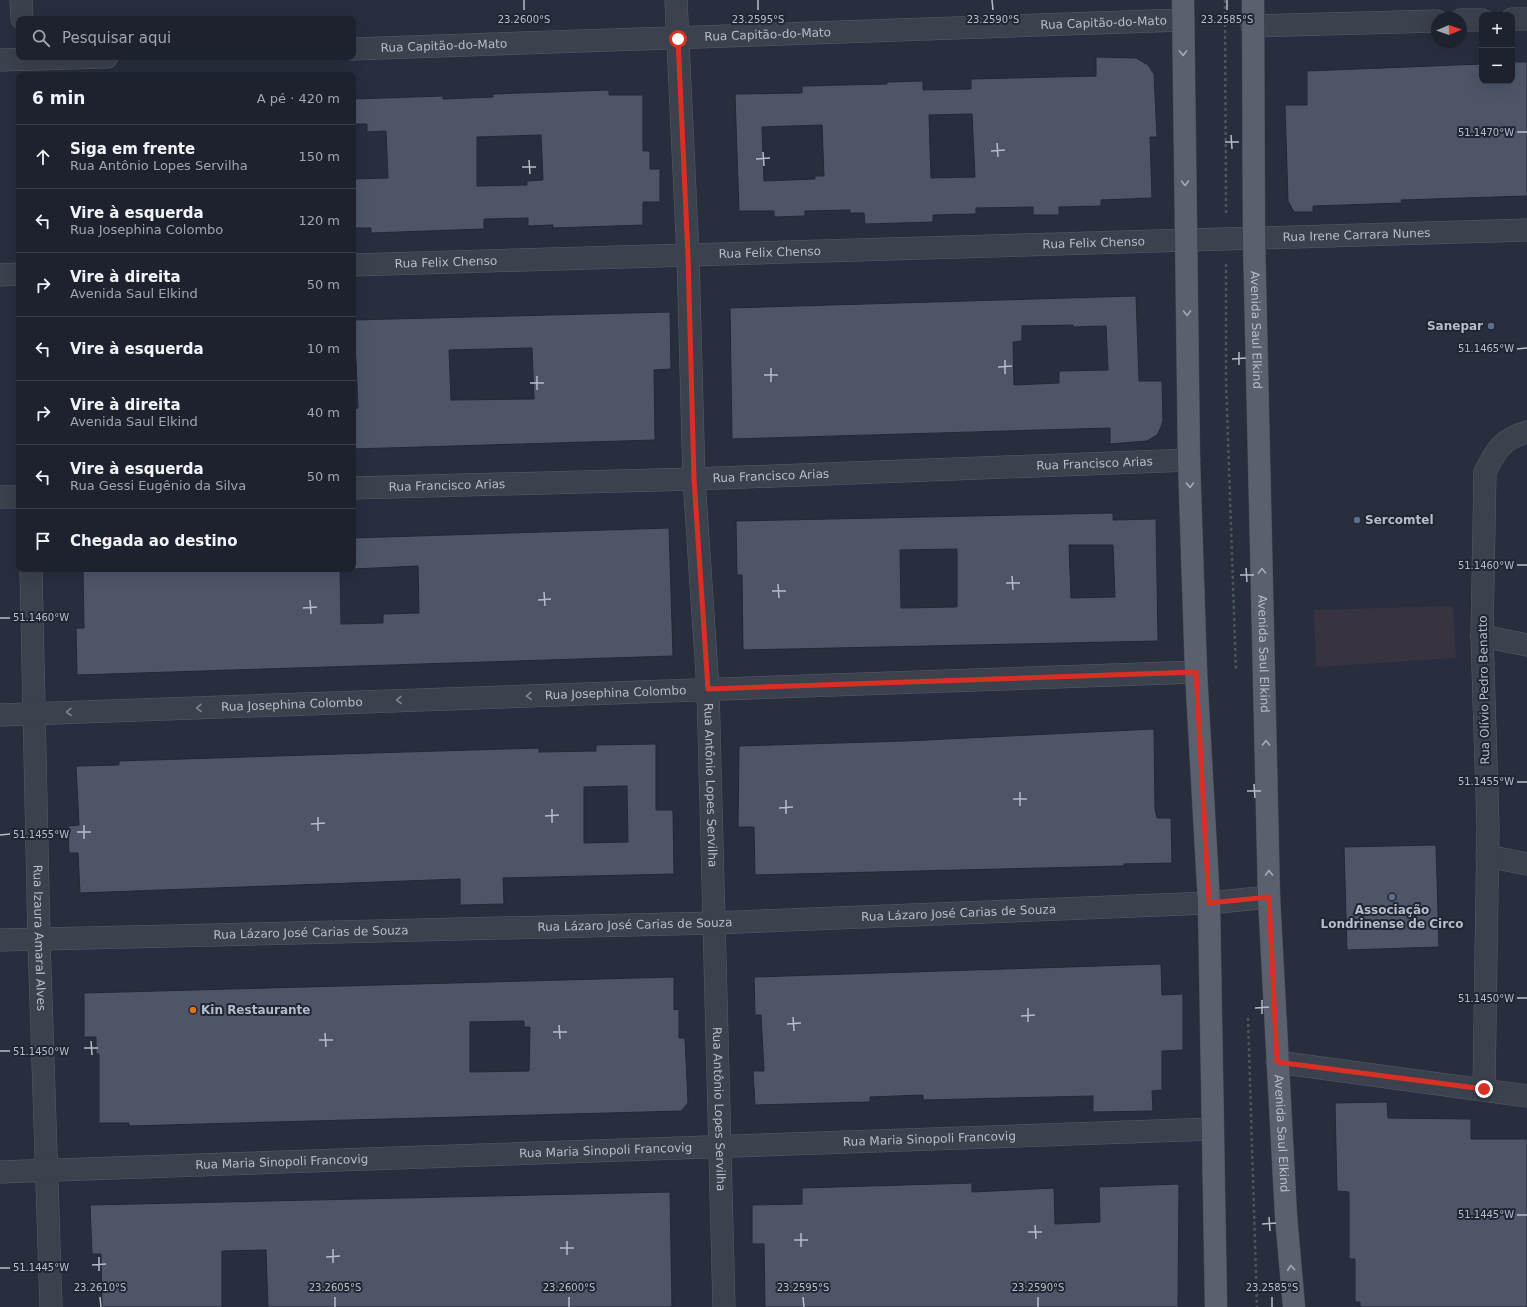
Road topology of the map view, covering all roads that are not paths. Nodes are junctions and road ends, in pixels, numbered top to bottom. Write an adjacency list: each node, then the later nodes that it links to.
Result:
1 (21, 0): 5 (street)
2 (676, 0): 12 (street, Rua Antônio Lopes Servilha)
3 (1253, 0): 11 (main road, Avenida Saul Elkind)
4 (1183, 10): 12 (street, Rua Capitão-do-Mato); 19 (main road, one-way to 19)
5 (22, 16)
6 (1515, 19): 7 (street)
7 (1527, 19)
8 (1467, 20): 9 (street)
9 (1479, 20)
10 (1431, 21): 11 (street)
11 (1252, 26): 18 (main road, Avenida Saul Elkind)
12 (678, 39): 13 (street, Rua Capitão-do-Mato); 20 (street, Rua Antônio Lopes Servilha)
13 (356, 49)
14 (0, 60): 16 (street)
15 (71, 60): 16 (street)
16 (23, 64)
17 (1527, 230): 18 (street, Rua Irene Carrara Nunes)
18 (1254, 238): 19 (street, Rua Irene Carrara Nunes); 39 (main road, Avenida Saul Elkind, one-way to 18)
19 (1186, 240): 20 (street, Rua Felix Chenso); 25 (main road, one-way to 25)
20 (688, 256): 21 (street, Rua Felix Chenso); 26 (street, Rua Antônio Lopes Servilha)
21 (356, 265)
22 (16, 274): 23 (street)
23 (0, 275)
24 (1527, 432): 31 (street, Rua Olívio Pedro Benatto)
25 (1189, 460): 26 (street, Rua Francisco Arias); 33 (main road, one-way to 33)
26 (694, 479): 27 (street, Rua Francisco Arias); 34 (street, Rua Antônio Lopes Servilha)
27 (356, 488)
28 (0, 497): 29 (street)
29 (16, 497)
30 (31, 572): 35 (street, Rua Izaura Amaral Alves)
31 (1482, 636): 32 (street); 37 (street, Rua Olívio Pedro Benatto)
32 (1527, 645)
33 (1196, 672): 34 (street, Rua Josephina Colombo); 40 (main road)
34 (708, 689): 35 (street, Rua Josephina Colombo, one-way to 35); 41 (street, Rua Antônio Lopes Servilha)
35 (34, 714): 36 (street, Rua Josephina Colombo); 42 (street, Rua Izaura Amaral Alves)
36 (0, 715)
37 (1487, 856): 38 (street); 45 (street, Rua Olívio Pedro Benatto)
38 (1527, 864)
39 (1269, 897): 40 (street, Rua Lázaro José Carias de Souza); 44 (main road, Avenida Saul Elkind)
40 (1209, 903): 41 (street, Rua Lázaro José Carias de Souza); 47 (main road)
41 (713, 923): 42 (street, Rua Lázaro José Carias de Souza); 48 (street, Rua Antônio Lopes Servilha)
42 (39, 939): 43 (street, Rua Lázaro José Carias de Souza); 49 (street, Rua Izaura Amaral Alves)
43 (0, 940)
44 (1277, 1062): 45 (street); 54 (main road, Avenida Saul Elkind, one-way to 44)
45 (1484, 1089): 46 (street)
46 (1527, 1096)
47 (1212, 1129): 48 (street, Rua Maria Sinopoli Francovig); 53 (main road)
48 (719, 1146): 49 (street, Rua Maria Sinopoli Francovig); 52 (street, Rua Antônio Lopes Servilha)
49 (46, 1170): 50 (street, Rua Maria Sinopoli Francovig); 51 (street, Rua Izaura Amaral Alves)
50 (0, 1172)
51 (51, 1307)
52 (724, 1307)
53 (1216, 1307)
54 (1294, 1307)

